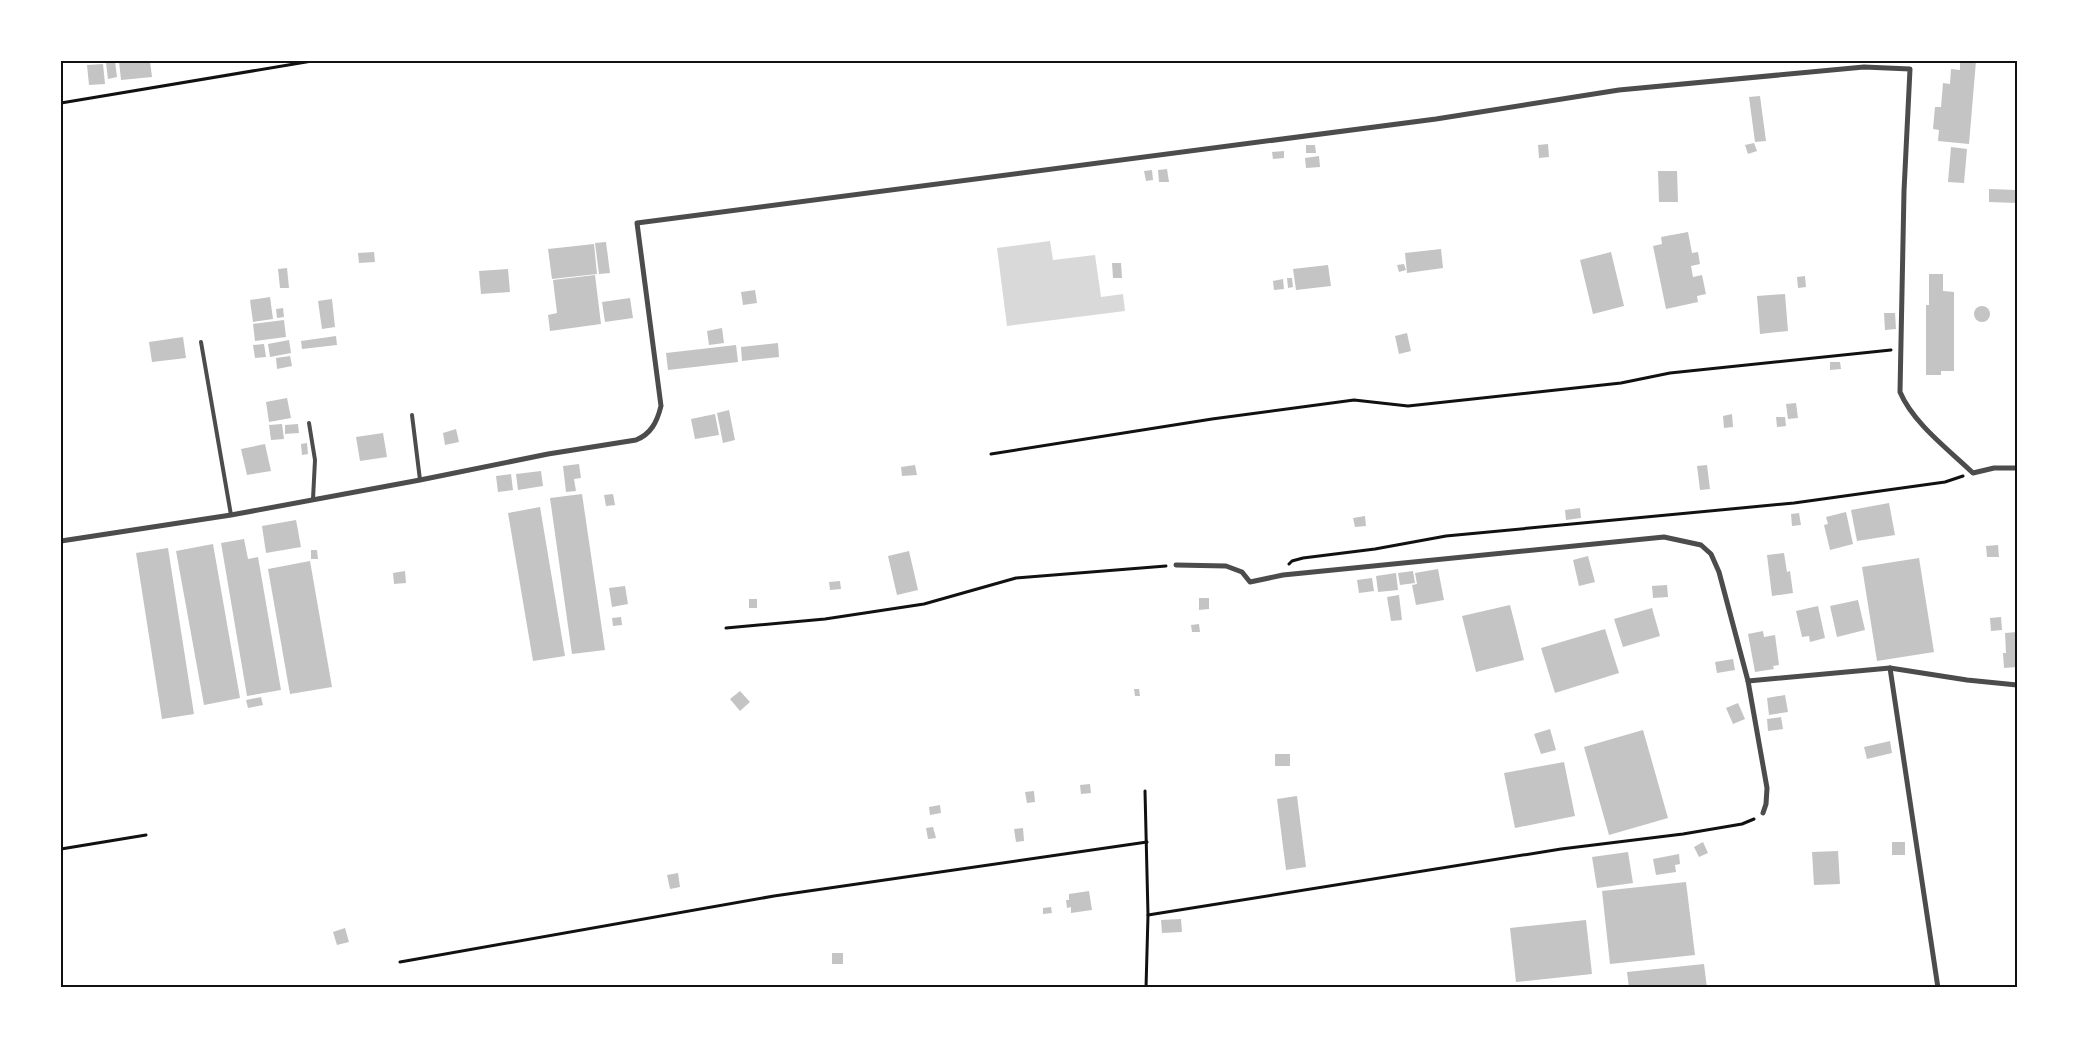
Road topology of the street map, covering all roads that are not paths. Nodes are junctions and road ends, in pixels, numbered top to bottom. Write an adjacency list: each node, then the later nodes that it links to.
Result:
1 (201, 342): 7 (lane)
2 (412, 415): 5 (lane)
3 (309, 423): 6 (lane)
4 (2017, 468): 5 (street)
5 (420, 480): 6 (street)
6 (313, 499): 7 (street)
7 (231, 515): 8 (street)
8 (61, 541)
9 (1176, 565): 11 (street)
10 (1890, 668): 11 (street); 12 (street); 14 (street)
11 (1748, 681): 13 (street)
12 (2017, 685)
13 (1762, 813)
14 (1938, 988)

